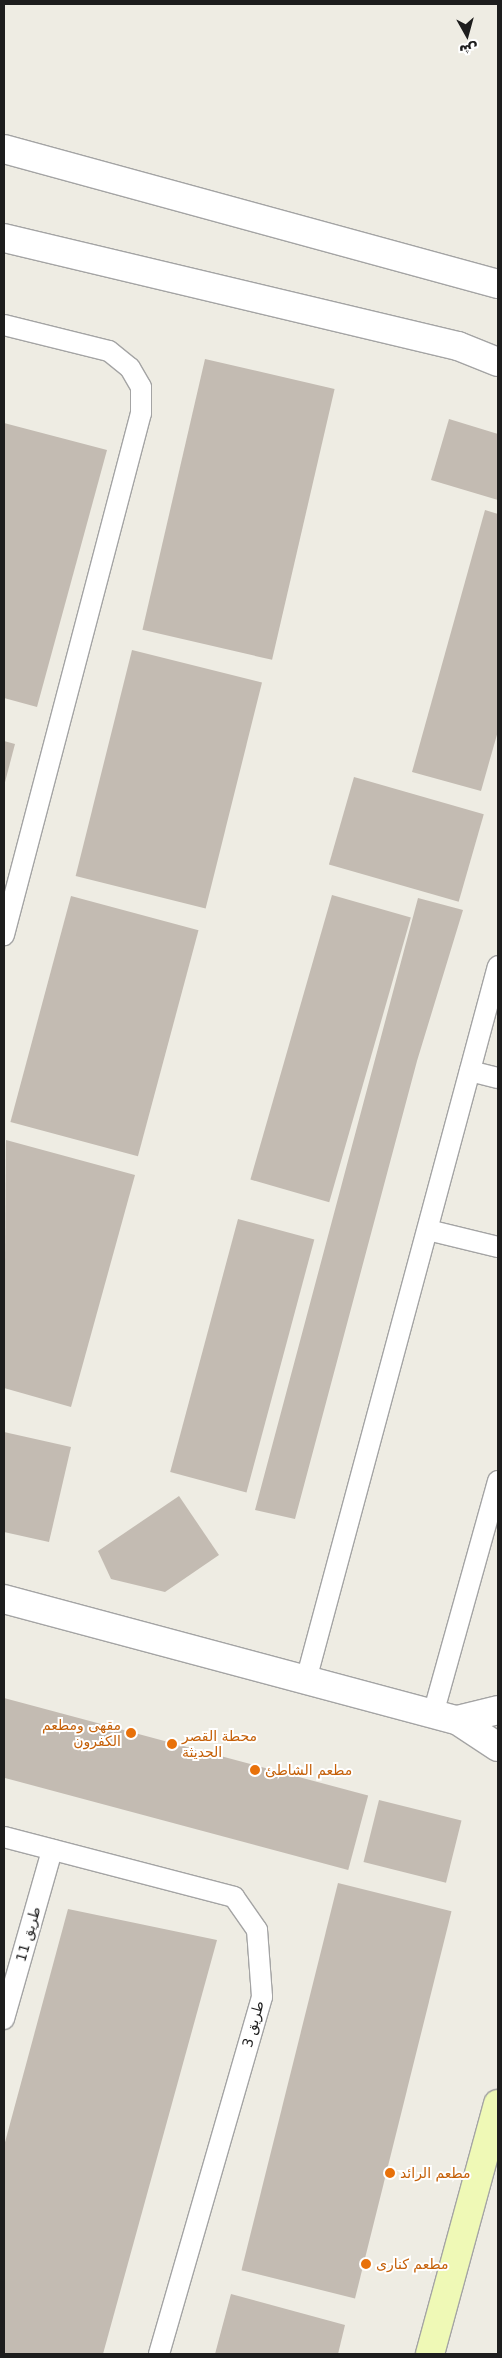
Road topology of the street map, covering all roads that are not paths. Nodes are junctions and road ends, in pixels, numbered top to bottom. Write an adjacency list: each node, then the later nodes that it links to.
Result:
1 (4, 149): 3 (street)
2 (4, 238): 5 (street)
3 (498, 284)
4 (4, 325): 6 (lane)
5 (498, 362)
6 (4, 935)
7 (498, 966): 8 (lane)
8 (470, 1071): 9 (lane); 10 (lane)
9 (498, 1078)
10 (428, 1230): 11 (lane); 14 (lane)
11 (498, 1247)
12 (498, 1481): 16 (lane)
13 (4, 1599): 14 (street)
14 (306, 1680): 16 (street)
15 (498, 1710): 16 (street)
16 (445, 1717): 17 (street)
17 (498, 1747)
18 (4, 1837): 19 (lane, طريق 3)
19 (52, 1850): 20 (lane, طريق 11); 22 (lane, طريق 3)
20 (4, 2019)
21 (498, 2104): 23 (main road)
22 (159, 2354)
23 (430, 2354)

